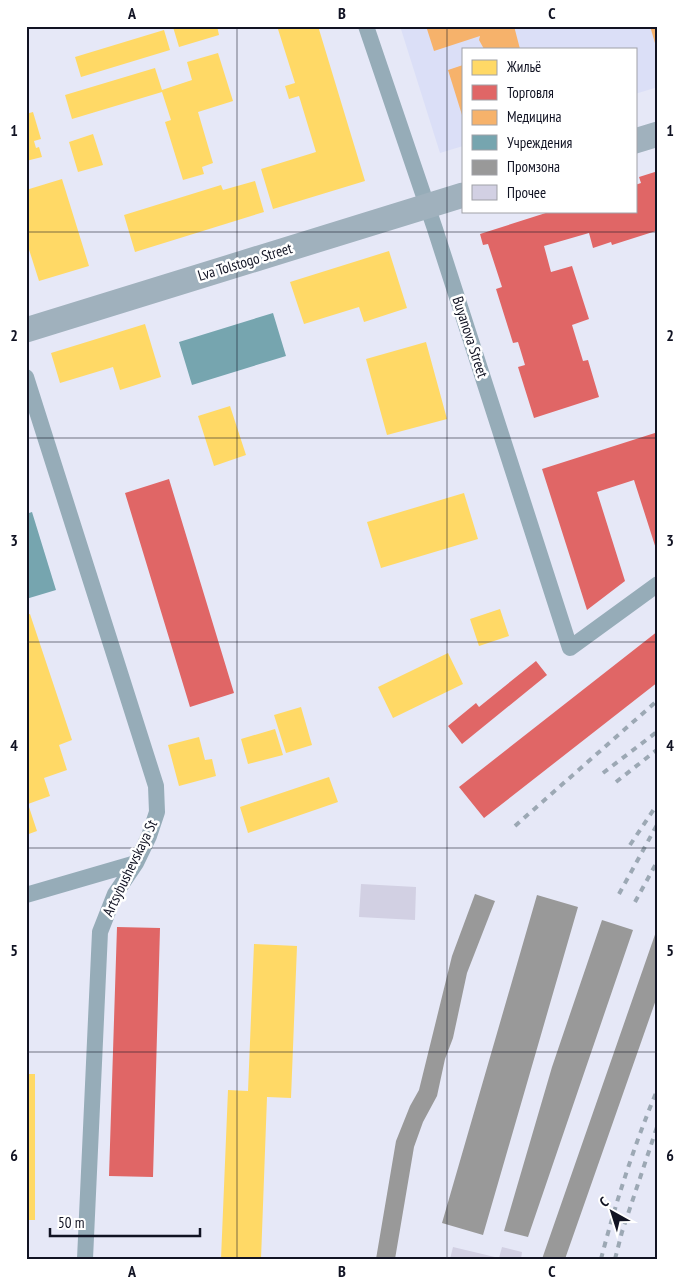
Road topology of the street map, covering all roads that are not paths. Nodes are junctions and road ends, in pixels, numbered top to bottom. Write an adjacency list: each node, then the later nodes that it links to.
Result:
1 (366, 26): 5 (street, Buyanova Street)
2 (658, 134): 3 (main road)
3 (636, 141)
4 (462, 195): 5 (main road, Lva Tolstogo Street)
5 (427, 206): 6 (main road, Lva Tolstogo Street); 8 (street, Buyanova Street)
6 (26, 330)
7 (26, 377): 9 (street, Artsybushevskaya St)
8 (658, 584)
9 (136, 862): 10 (street); 11 (street, Artsybushevskaya St)
10 (26, 895)
11 (85, 1259)

